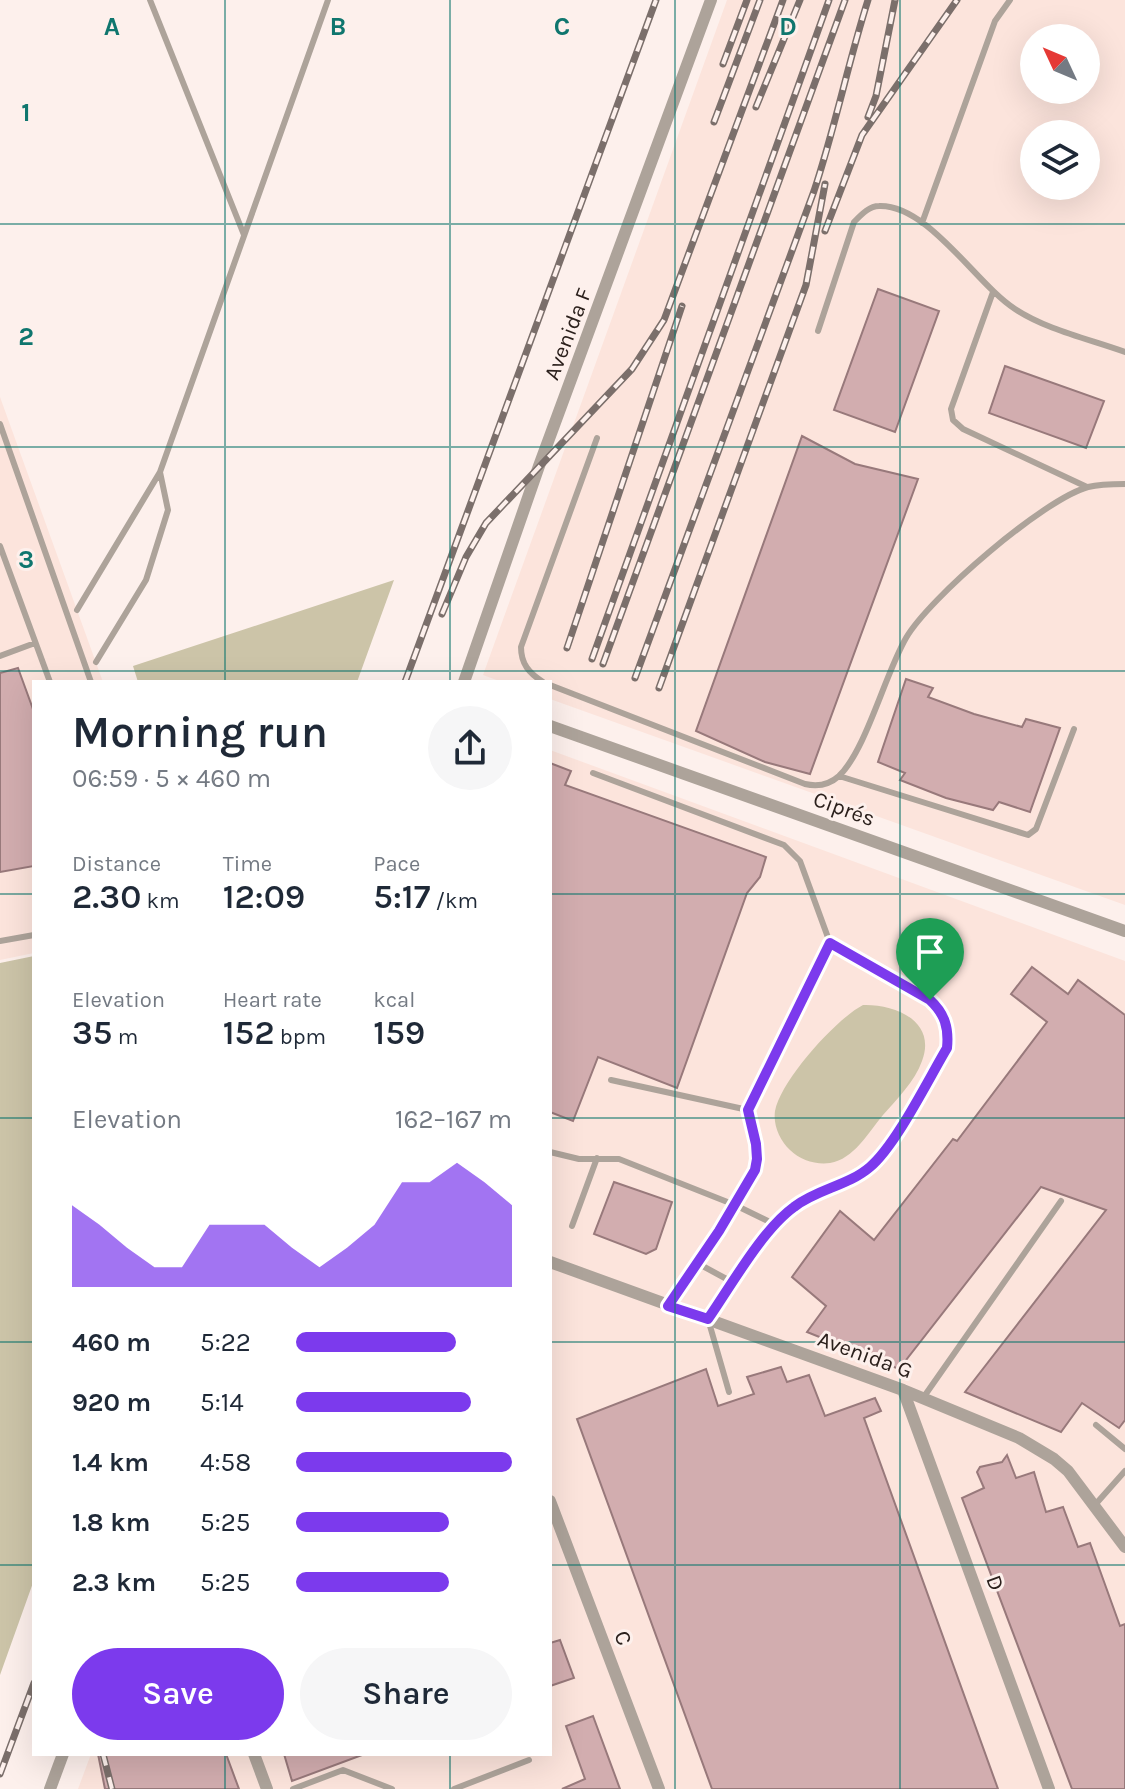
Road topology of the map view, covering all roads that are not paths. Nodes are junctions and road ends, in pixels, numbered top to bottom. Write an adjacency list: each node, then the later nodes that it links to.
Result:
1 (150, 0): 6 (lane)
2 (328, 0): 6 (lane)
3 (711, 0): 22 (street, Avenida F)
4 (1010, 0): 5 (lane)
5 (922, 223): 7 (lane); 8 (lane)
6 (244, 235): 12 (lane)
7 (993, 292): 9 (lane); 14 (lane)
8 (818, 331)
9 (1125, 352)
10 (0, 424): 21 (lane)
11 (597, 438): 23 (lane)
12 (160, 472): 16 (lane); 19 (lane)
13 (1125, 484): 14 (lane)
14 (1087, 487): 28 (lane)
15 (0, 546): 17 (lane)
16 (77, 610)
17 (35, 643): 18 (lane); 20 (lane)
18 (0, 656)
19 (96, 662)
20 (49, 680)
21 (90, 680)
22 (465, 680)
23 (541, 680)
24 (552, 686): 28 (lane)
25 (552, 727): 29 (street, Ciprés)
26 (1074, 729): 28 (lane)
27 (593, 773): 32 (lane)
28 (839, 776)
29 (1125, 931)
30 (32, 935): 31 (lane)
31 (0, 941)
32 (830, 943): 34 (lane); 39 (lane)
33 (611, 1080): 34 (lane)
34 (748, 1110): 38 (lane)
35 (552, 1152): 36 (lane)
36 (597, 1158): 38 (lane); 40 (lane)
37 (1061, 1201): 48 (lane)
38 (735, 1205): 39 (lane); 42 (lane)
39 (776, 1225): 43 (lane)
40 (572, 1226)
41 (552, 1263): 44 (street, Avenida G)
42 (697, 1263): 43 (lane); 44 (lane)
43 (734, 1283): 45 (lane)
44 (668, 1306): 45 (street, Avenida G)
45 (708, 1319): 46 (street, Avenida G); 47 (lane)
46 (903, 1390): 48 (street, Avenida G); 64 (street, D)
47 (729, 1392)
48 (923, 1398): 53 (street, Avenida G)
49 (1096, 1425): 50 (lane)
50 (1125, 1449)
51 (1125, 1471): 53 (lane)
52 (552, 1506): 63 (street, C)
53 (1094, 1506): 54 (street, Avenida G)
54 (1125, 1547)
55 (62, 1756): 58 (street)
56 (255, 1756): 59 (street)
57 (529, 1760): 62 (lane)
58 (50, 1789)
59 (267, 1789)
60 (293, 1789): 61 (lane)
61 (392, 1789)
62 (454, 1789)
63 (659, 1789)
64 (1049, 1789)

